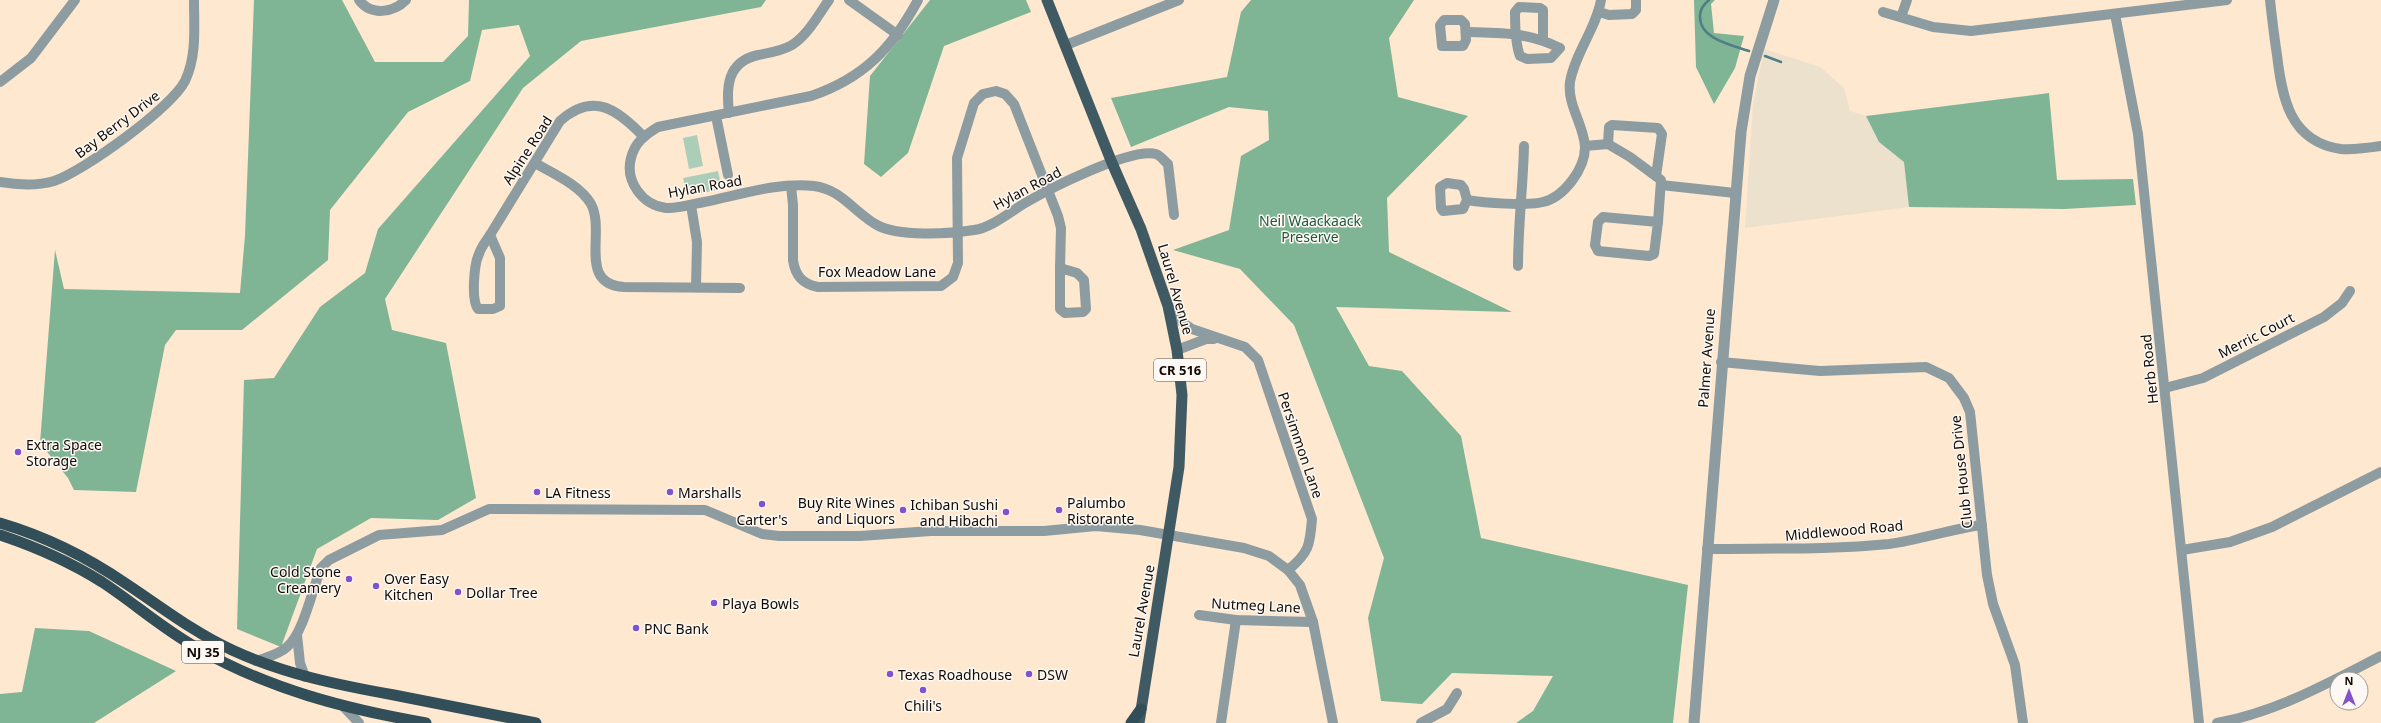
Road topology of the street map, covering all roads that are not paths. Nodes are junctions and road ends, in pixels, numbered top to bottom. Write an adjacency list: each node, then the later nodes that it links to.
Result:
1 (75, 0): 25 (street)
2 (194, 0): 37 (street, Bay Berry Drive)
3 (359, 0): 4 (street)
4 (406, 0)
5 (829, 0): 26 (street)
6 (849, 0): 22 (street)
7 (918, 0): 22 (street, Hylan Road)
8 (1047, 0): 24 (main road, Laurel Avenue / CR 516)
9 (1179, 0): 24 (street)
10 (1601, 0): 16 (street)
11 (1636, 0): 16 (street)
12 (1774, 0): 41 (street, Palmer Avenue)
13 (1907, 0): 19 (street)
14 (2227, 0): 18 (street)
15 (2270, 0): 32 (street)
16 (1599, 12): 31 (street)
17 (1883, 12): 19 (street)
18 (2115, 14): 19 (street); 58 (street, Herb Road)
19 (1901, 17)
20 (1467, 32): 21 (street)
21 (1516, 33): 23 (street); 23 (street); 23 (street)
22 (898, 35): 26 (street, Hylan Road)
23 (1543, 40)
24 (1066, 44): 34 (main road, Laurel Avenue / CR 516)
25 (0, 82)
26 (729, 113): 27 (street, Hylan Road)
27 (716, 116): 28 (street, Hylan Road); 35 (street)
28 (644, 137): 33 (street, Alpine Road); 44 (street, Hylan Road)
29 (1608, 144): 31 (street); 36 (street); 36 (street)
30 (1524, 146): 43 (street)
31 (1585, 146): 43 (street)
32 (2381, 146)
33 (535, 162): 48 (street, Alpine Road); 51 (street)
34 (1112, 162): 40 (street, Hylan Road); 45 (street, Hylan Road); 54 (main road, Laurel Avenue / CR 516)
35 (728, 175)
36 (1656, 176): 38 (street)
37 (0, 182)
38 (1661, 185): 41 (street); 46 (street)
39 (791, 186): 44 (street, Hylan Road); 47 (street, Hylan Road); 47 (street, Fox Meadow Lane)
40 (1048, 191): 47 (street, Hylan Road); 47 (street, Fox Meadow Lane); 50 (street, Fox Meadow Lane)
41 (1735, 193): 57 (street, Palmer Avenue)
42 (1467, 200): 42 (street); 43 (street)
43 (1521, 203): 49 (street)
44 (691, 205): 51 (street)
45 (1174, 215)
46 (1658, 222): 46 (street)
47 (958, 231)
48 (490, 235): 48 (street, Alpine Road)
49 (1518, 266)
50 (1060, 268): 50 (street, Fox Meadow Lane)
51 (696, 287): 52 (street)
52 (740, 288)
53 (2350, 291): 58 (street, Merric Court)
54 (1168, 307): 55 (street, Persimmon Lane); 56 (main road, Laurel Avenue / CR 516)
55 (1226, 340): 56 (street, Persimmon Lane); 66 (street, Persimmon Lane)
56 (1177, 350): 63 (main road, Laurel Avenue / CR 516)
57 (1721, 362): 61 (street, Club House Drive); 64 (street, Palmer Avenue)
58 (2165, 388): 65 (street, Herb Road)
59 (2381, 472): 65 (street)
60 (0, 523): 72 (highway, NJ 35)
61 (1982, 525): 64 (street, Middlewood Road); 86 (street, Club House Drive)
62 (0, 535): 75 (highway, NJ 35)
63 (1170, 536): 66 (street); 70 (street); 76 (main road, Laurel Avenue / CR 516)
64 (1706, 549): 85 (street, Palmer Avenue)
65 (2182, 550): 87 (street, Herb Road)
66 (1288, 570): 69 (street)
67 (1199, 616): 68 (street, Nutmeg Lane)
68 (1236, 620): 69 (street, Nutmeg Lane); 82 (street)
69 (1313, 622): 83 (street)
70 (297, 635): 72 (street); 73 (street)
71 (2381, 656): 88 (street)
72 (256, 661): 73 (highway, NJ 35)
73 (305, 677): 79 (highway, NJ 35)
74 (1457, 694): 84 (street)
75 (343, 706): 77 (street); 78 (highway, NJ 35)
76 (1141, 709): 80 (highway); 81 (main road, Laurel Avenue / CR 516)
77 (360, 723)
78 (422, 723)
79 (536, 723)
80 (1131, 723)
81 (1139, 723)
82 (1221, 723)
83 (1333, 723)
84 (1421, 723)
85 (1694, 723)
86 (2022, 723)
87 (2199, 723)
88 (2217, 723)

